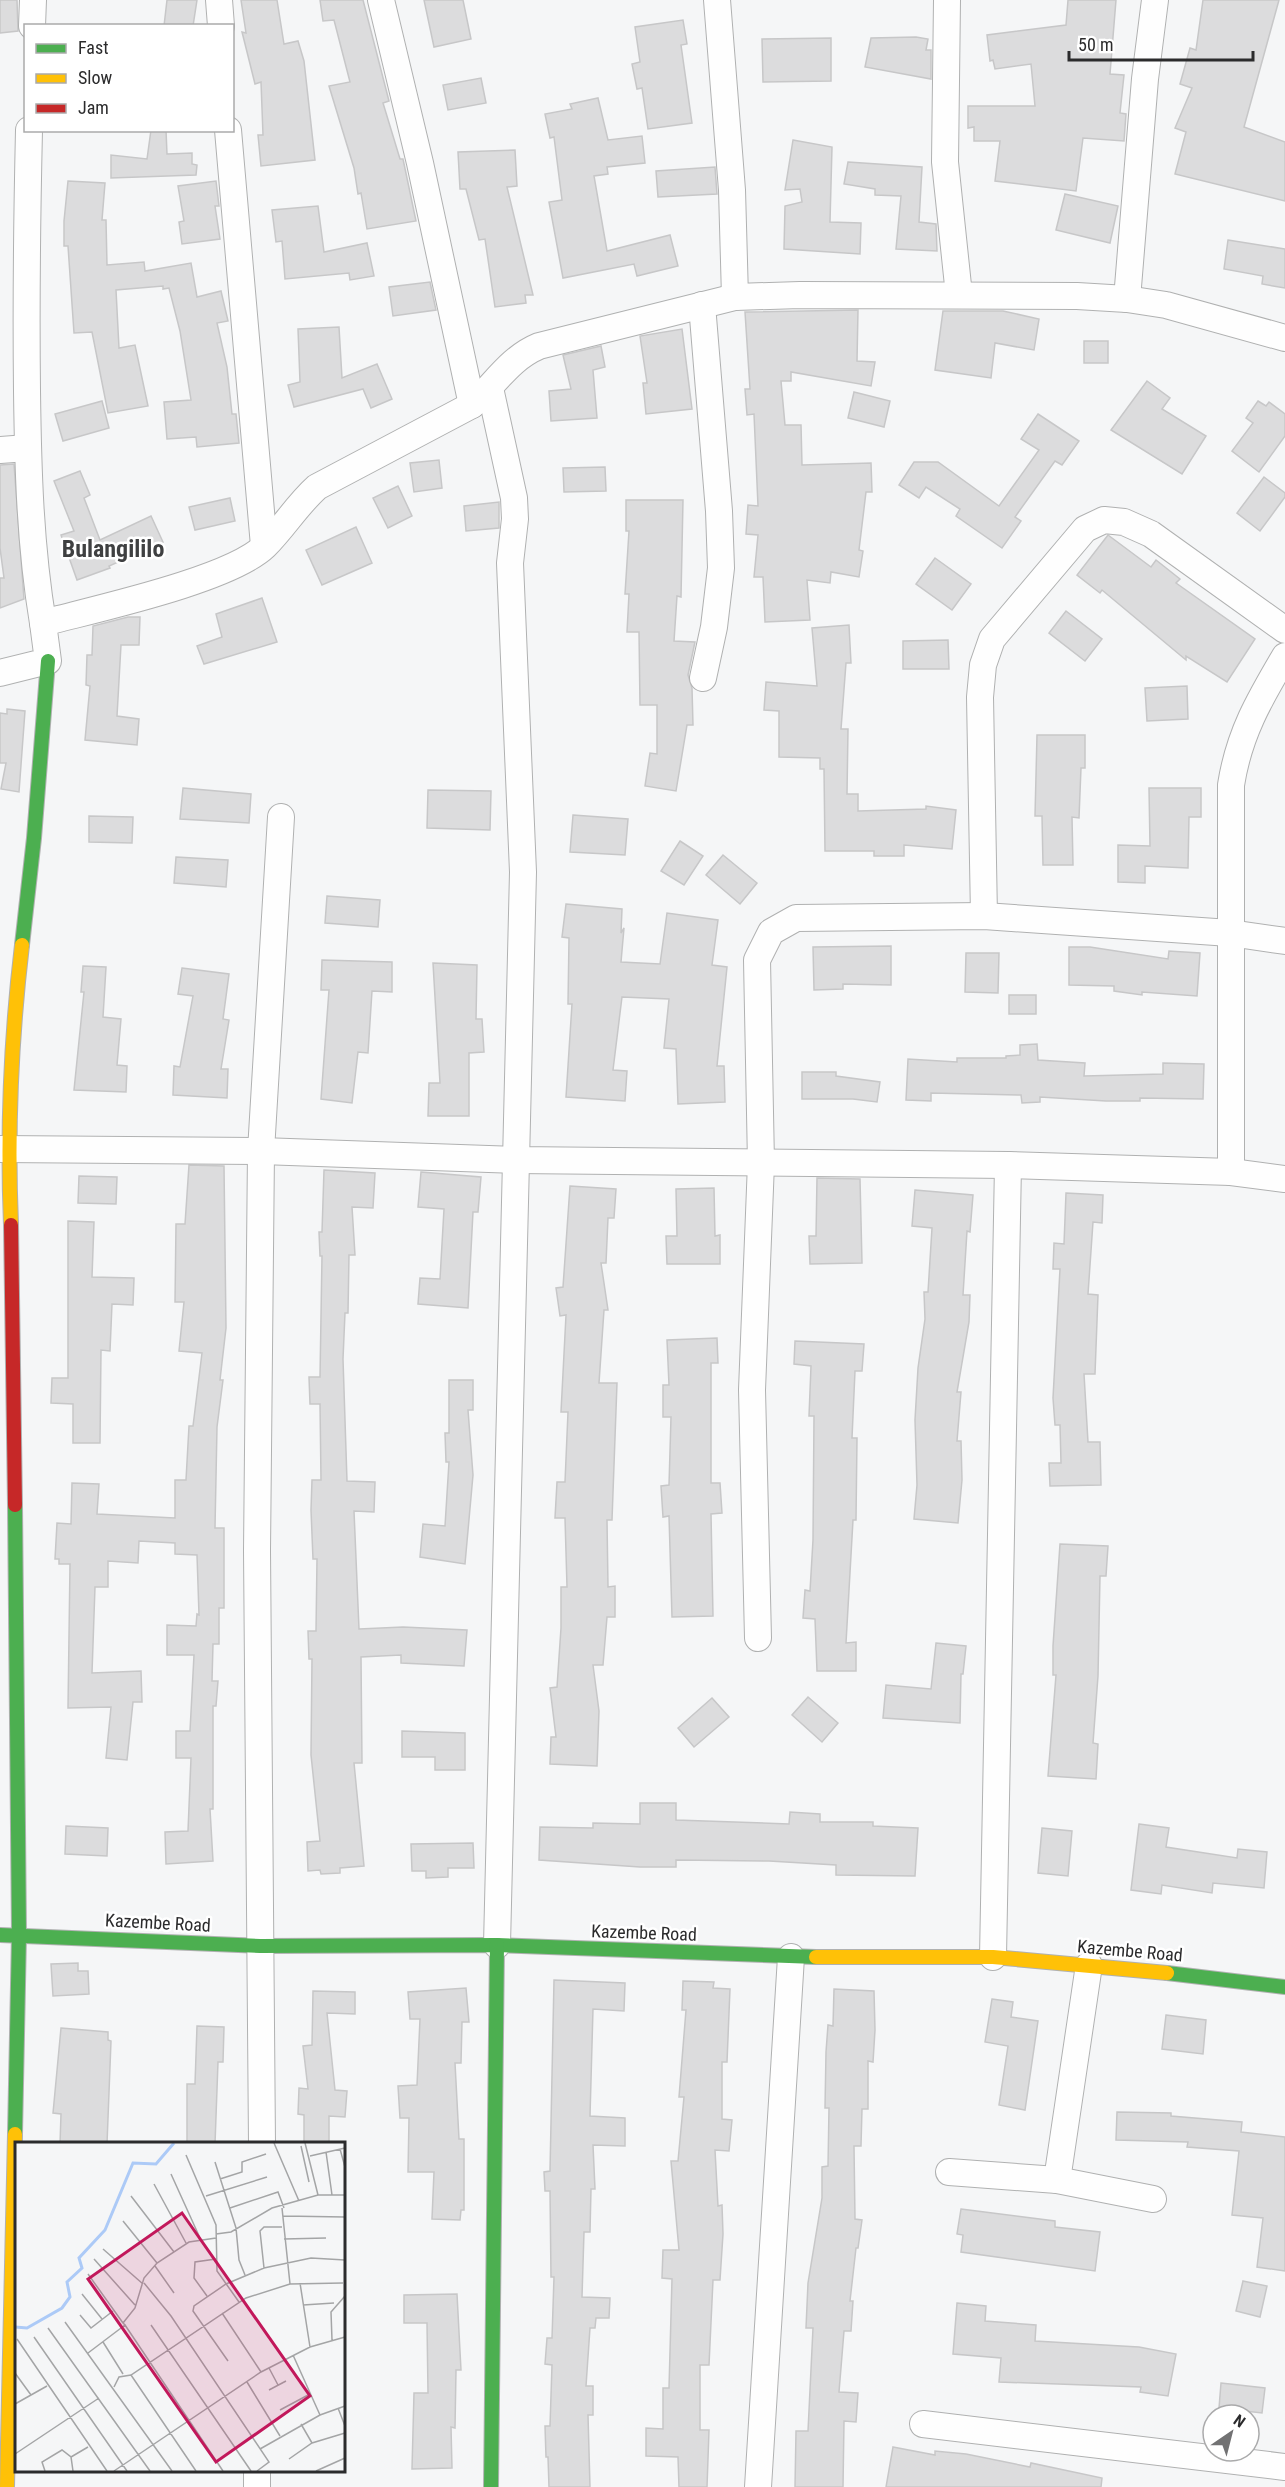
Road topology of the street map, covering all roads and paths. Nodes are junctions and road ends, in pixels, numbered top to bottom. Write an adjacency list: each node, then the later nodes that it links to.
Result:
1 (33, 0): 7 (street)
2 (219, 0): 8 (street)
3 (381, 0): 16 (street)
4 (717, 0): 12 (street)
5 (947, 0): 11 (street)
6 (1155, 0): 13 (street)
7 (32, 24)
8 (221, 24)
9 (28, 132): 17 (street)
10 (228, 132): 19 (street)
11 (959, 296): 12 (street); 13 (street)
12 (735, 297): 14 (street)
13 (1126, 299): 15 (street)
14 (702, 305): 16 (street); 25 (street)
15 (1285, 338)
16 (481, 397): 19 (street); 32 (street)
17 (27, 448): 18 (street); 20 (street)
18 (0, 450)
19 (264, 546): 20 (street)
20 (44, 623): 23 (street)
21 (1285, 630): 27 (street)
22 (1285, 656): 28 (street)
23 (48, 661): 24 (street); 30 (street)
24 (0, 673)
25 (703, 678)
26 (281, 817): 31 (street)
27 (984, 916): 28 (street); 33 (street)
28 (1230, 933): 29 (street); 35 (street)
29 (1285, 941)
30 (4, 1149): 31 (street); 39 (street)
31 (261, 1151): 32 (street); 41 (street)
32 (515, 1160): 33 (street); 40 (street)
33 (761, 1163): 34 (street); 37 (street)
34 (1008, 1165): 35 (street); 43 (street)
35 (1230, 1172): 36 (street)
36 (1285, 1179)
37 (758, 1638)
38 (0, 1935): 39 (street, Kazembe Road)
39 (20, 1935): 41 (street, Kazembe Road); 46 (street)
40 (497, 1945): 41 (street, Kazembe Road); 42 (street, Kazembe Road); 55 (street)
41 (260, 1946): 47 (street)
42 (791, 1956): 43 (street, Kazembe Road); 56 (street)
43 (993, 1957): 44 (street, Kazembe Road)
44 (1089, 1965): 45 (street, Kazembe Road); 50 (street)
45 (1285, 1987)
46 (15, 2142)
47 (262, 2142)
48 (15, 2147): 54 (street)
49 (949, 2172): 50 (street)
50 (1057, 2180): 51 (street)
51 (1153, 2199)
52 (923, 2424): 53 (street)
53 (1285, 2467)
54 (7, 2487)
55 (491, 2487)
56 (758, 2487)

